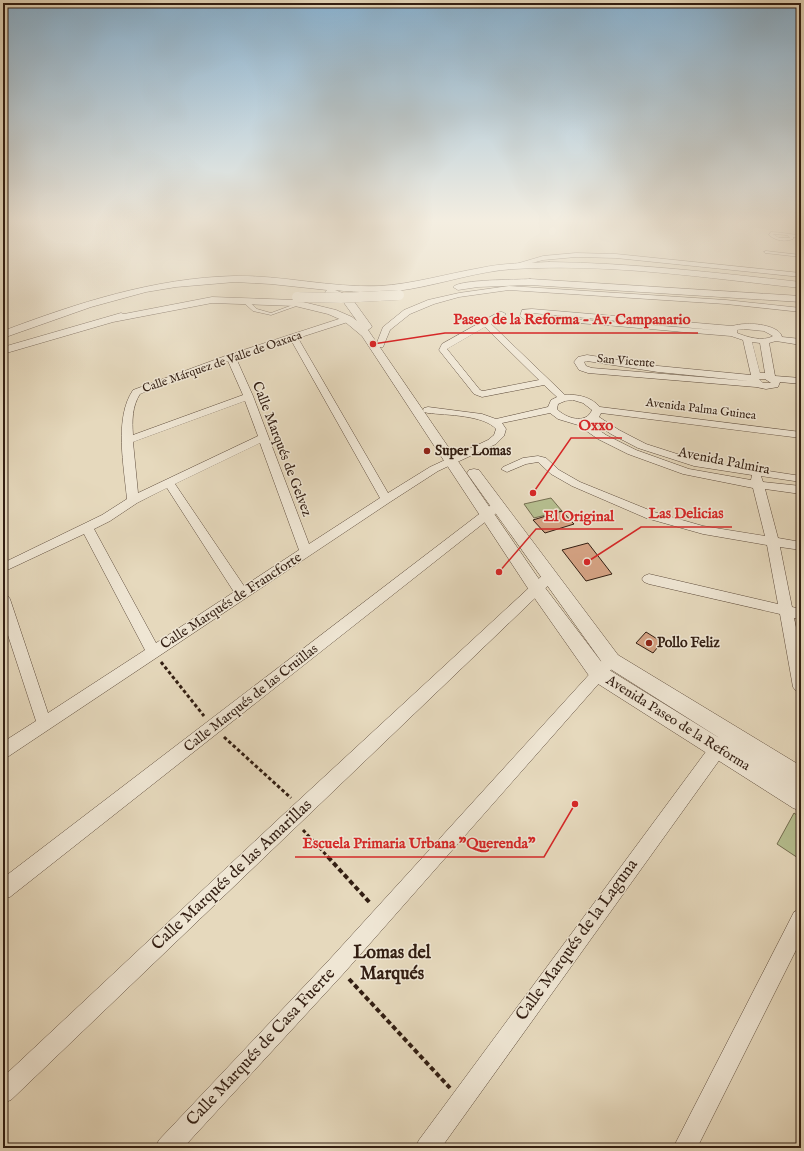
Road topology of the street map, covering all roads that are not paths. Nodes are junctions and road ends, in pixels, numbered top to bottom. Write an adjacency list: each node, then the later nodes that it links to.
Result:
1 (469, 274): 7 (street)
2 (645, 274): 10 (street)
3 (682, 274): 5 (street)
4 (780, 274): 6 (street)
5 (704, 276): 9 (street); 12 (street)
6 (801, 276)
7 (236, 279): 11 (street); 26 (street)
8 (554, 283): 10 (street, Avenida Paseo de la Reforma); 13 (street); 21 (street, Avenida Paseo de la Reforma, bridge)
9 (801, 285)
10 (635, 288): 12 (street, Avenida Paseo de la Reforma)
11 (335, 293): 16 (street); 30 (street, Avenida Paseo de la Reforma)
12 (710, 293): 14 (street, Avenida Paseo de la Reforma); 17 (street)
13 (664, 298): 17 (street); 30 (street)
14 (801, 299)
15 (245, 301): 16 (street, Avenida Paseo de la Reforma); 18 (lane); 21 (street, Avenida Paseo de la Reforma)
16 (272, 301): 18 (street, Avenida Paseo de la Reforma)
17 (733, 303): 19 (street)
18 (300, 304): 22 (street, Avenida Paseo de la Reforma)
19 (801, 310)
20 (502, 314): 23 (street)
21 (112, 319): 34 (street, Avenida Paseo de la Reforma)
22 (348, 319): 27 (street, Calle Márquez de Valle de Oaxaca); 51 (street, Avenida Paseo de la Reforma)
23 (486, 323): 39 (street); 39 (street)
24 (667, 325): 24 (street); 25 (street)
25 (732, 332): 28 (street); 31 (street)
26 (3, 335)
27 (293, 337): 35 (street, Calle Márquez de Valle de Oaxaca); 57 (street)
28 (777, 337): 29 (street); 32 (street); 33 (street)
29 (801, 337)
30 (376, 339): 43 (street, Avenida Paseo de la Reforma)
31 (747, 339): 32 (street); 36 (street)
32 (764, 341): 37 (street)
33 (801, 342)
34 (3, 351)
35 (231, 357): 41 (street, Calle Marqués de Gelvez); 50 (street, Calle Márquez de Valle de Oaxaca)
36 (755, 380): 36 (street, San Vicente); 37 (street)
37 (773, 381): 38 (street); 40 (street)
38 (801, 381)
39 (546, 382): 42 (street)
40 (801, 388)
41 (248, 396): 49 (street, Calle Marqués de Gelvez); 50 (street)
42 (563, 398): 44 (street); 45 (street, Avenida Palmira)
43 (428, 410): 47 (street); 51 (street, Avenida Paseo de la Reforma)
44 (554, 412): 46 (street); 47 (street)
45 (595, 414): 46 (street); 48 (street, Avenida Palma Guinea); 53 (street, Avenida Palmira)
46 (580, 421): 53 (street, Avenida Palmira)
47 (498, 426): 51 (street)
48 (801, 435)
49 (263, 437): 55 (street); 63 (street, Calle Marqués de Gelvez)
50 (127, 441): 58 (street, Calle Márquez de Valle de Oaxaca)
51 (457, 458): 57 (street, Calle Marqués de Francforte); 59 (street, Avenida Paseo de la Reforma)
52 (507, 469): 61 (street)
53 (757, 479): 54 (street, Avenida Palmira); 56 (street, Avenida Palmira); 61 (street)
54 (801, 479)
55 (169, 483): 58 (street); 68 (street)
56 (801, 490)
57 (386, 499): 63 (street, Calle Marqués de Francforte)
58 (133, 500): 60 (street)
59 (493, 510): 65 (street, Avenida Paseo de la Reforma); 67 (street, Avenida Paseo de la Reforma); 80 (street, Calle Marqués de las Cruillas)
60 (87, 528): 64 (street); 72 (street)
61 (772, 540): 62 (street); 70 (street)
62 (801, 546)
63 (306, 552): 68 (street, Calle Marqués de Francforte)
64 (3, 568)
65 (550, 576): 67 (street, Calle Marqués de las Amarillas); 73 (street, Avenida Paseo de la Reforma)
66 (648, 579): 70 (street)
67 (537, 589): 73 (street, Avenida Paseo de la Reforma); 82 (street, Calle Marqués de las Amarillas)
68 (242, 594): 72 (street, Calle Marqués de Francforte)
69 (3, 599): 75 (street)
70 (787, 611): 71 (street); 74 (street)
71 (801, 614)
72 (153, 652): 75 (street, Calle Marqués de Francforte)
73 (605, 667): 76 (street, Avenida Paseo de la Reforma); 83 (street, Calle Marqués de Casa Fuerte)
74 (801, 687)
75 (44, 723): 77 (street, Calle Marqués de Francforte)
76 (724, 741): 78 (street, Avenida Paseo de la Reforma); 79 (street, Avenida Paseo de la Reforma); 84 (street, Calle Marqués de la Laguna)
77 (3, 751)
78 (801, 778)
79 (801, 801)
80 (3, 890)
81 (801, 919): 85 (street)
82 (3, 1092)
83 (167, 1148)
84 (427, 1148)
85 (685, 1148)

